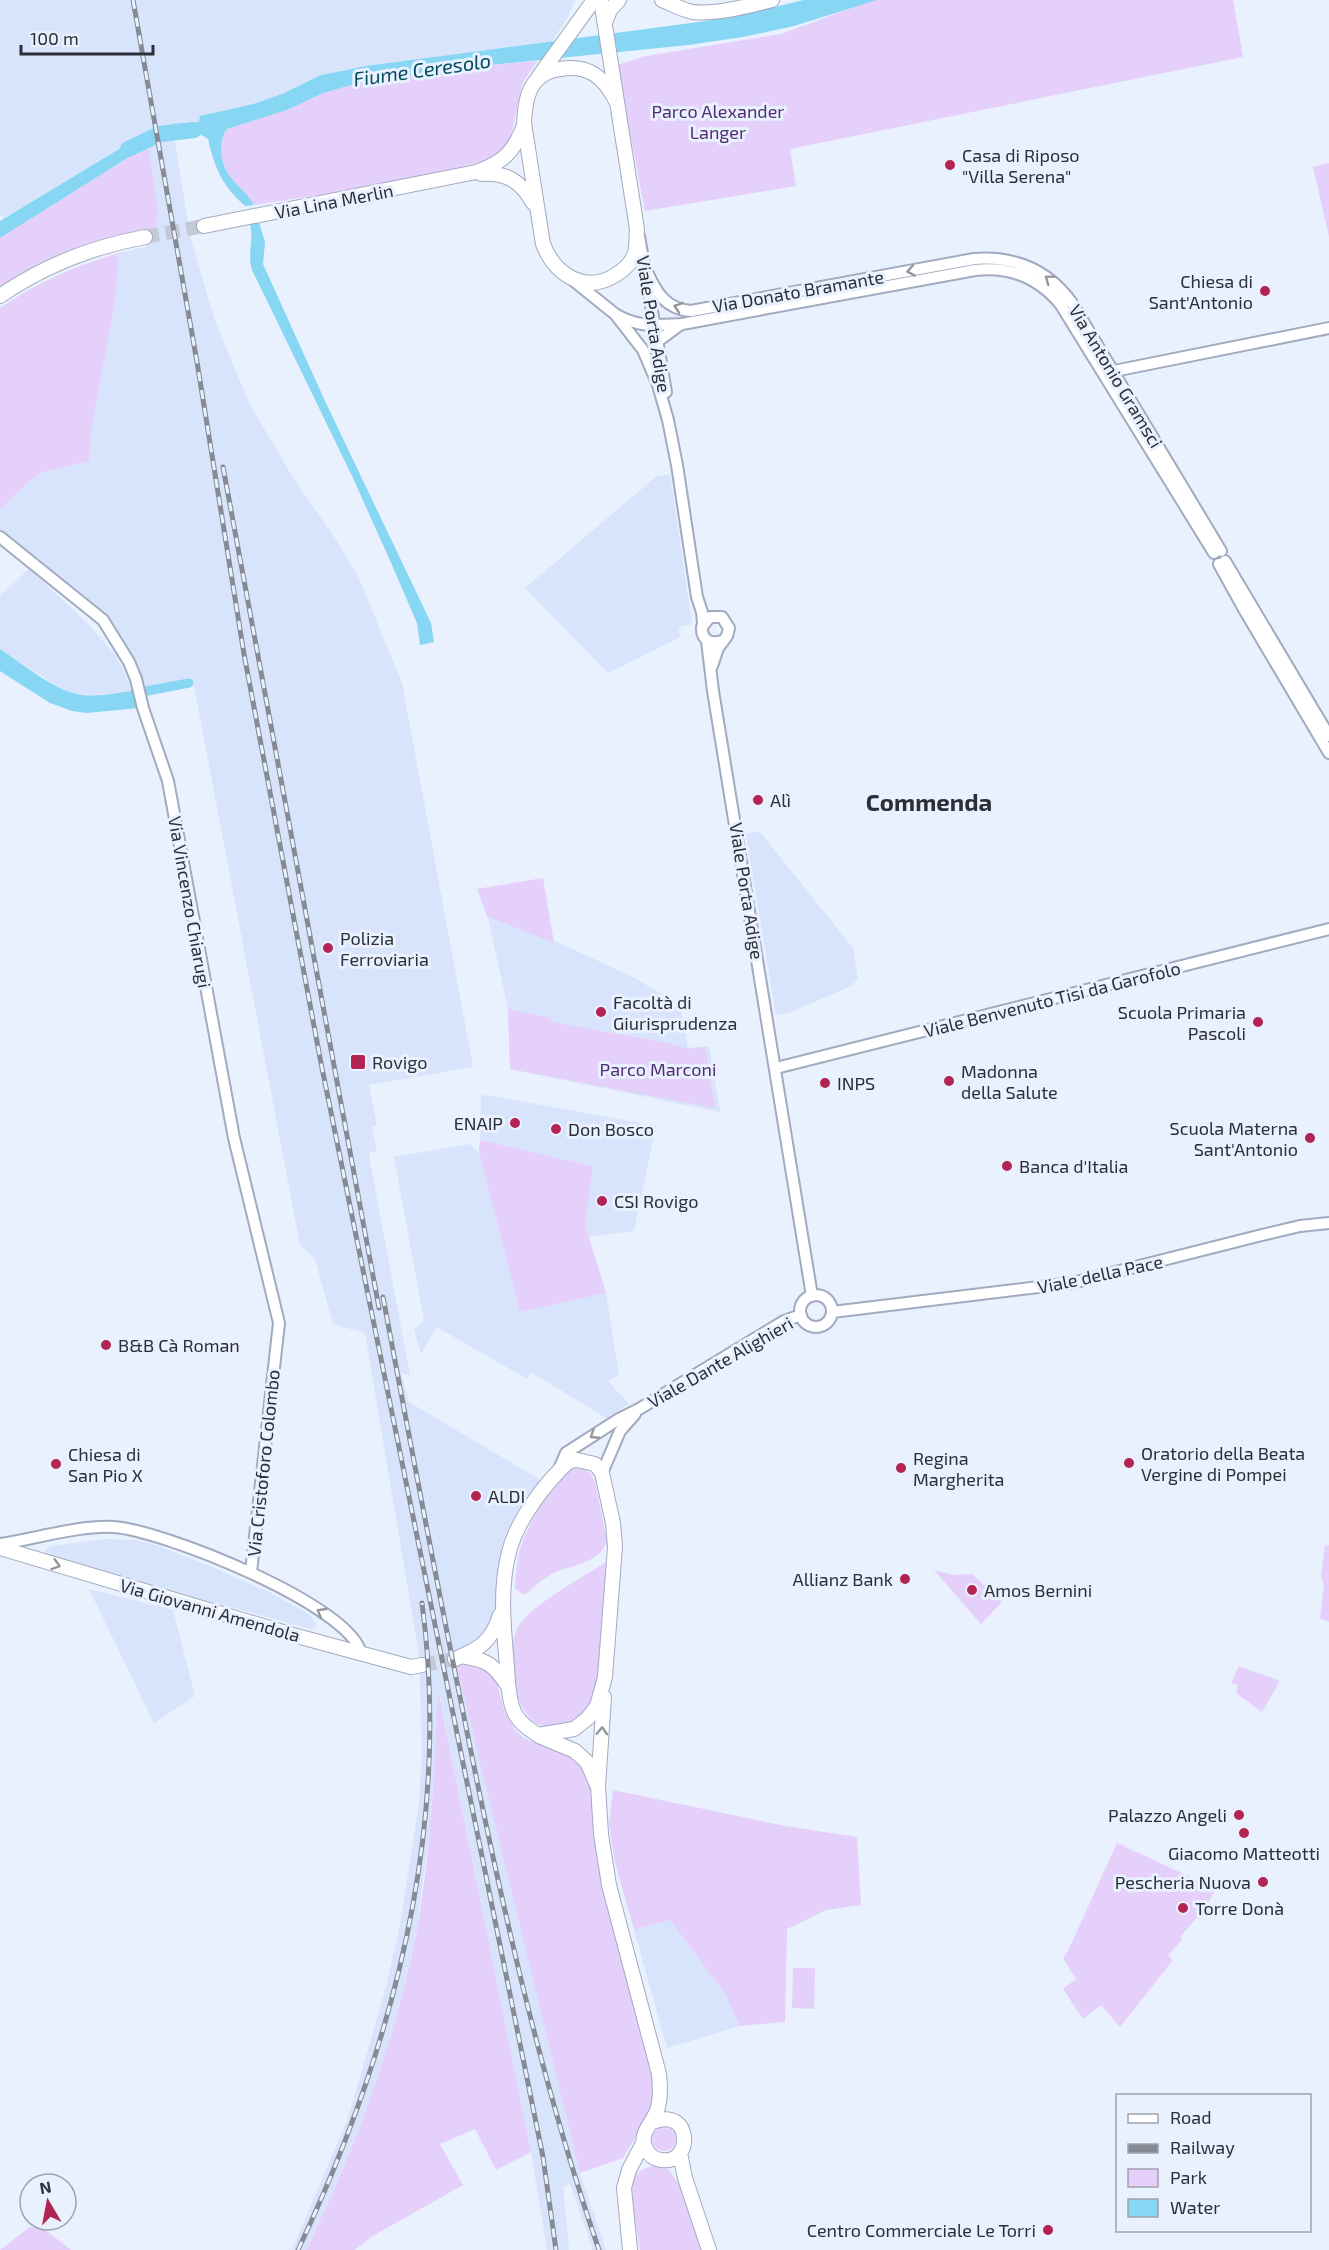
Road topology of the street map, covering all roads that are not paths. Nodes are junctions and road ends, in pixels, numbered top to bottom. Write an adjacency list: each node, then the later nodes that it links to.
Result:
1 (583, 0): 8 (main road, Viale Porta Adige)
2 (594, 0): 8 (main road, Viale Porta Adige)
3 (601, 0): 7 (main road, Viale Porta Adige)
4 (619, 0): 7 (main road)
5 (662, 0): 6 (main road)
6 (772, 0)
7 (605, 22): 10 (main road, Viale Porta Adige)
8 (570, 34): 9 (main road, Viale Porta Adige)
9 (539, 75): 10 (main road, Viale Porta Adige); 11 (main road, Viale Porta Adige)
10 (616, 101): 15 (main road, Viale Porta Adige)
11 (525, 123): 12 (main road, Via Lina Merlin); 13 (main road, Viale Porta Adige)
12 (464, 175): 13 (main road, Via Lina Merlin); 14 (main road, Via Lina Merlin)
13 (537, 209): 20 (main road, Viale Porta Adige)
14 (204, 226)
15 (637, 229): 18 (street, Viale Porta Adige); 20 (main road, Viale Porta Adige)
16 (145, 237): 21 (main road)
17 (968, 260): 18 (street, Via Donato Bramante, one-way to 18); 27 (street, Via Antonio Gramsci, one-way to 17)
18 (646, 270): 24 (street, Viale Porta Adige)
19 (975, 270): 23 (street, Via Donato Bramante); 27 (street, Via Antonio Gramsci)
20 (571, 279): 22 (street, Viale Porta Adige)
21 (0, 296)
22 (615, 314): 24 (street, Via Donato Bramante); 28 (street, Viale Porta Adige)
23 (682, 324): 24 (street, Via Donato Bramante); 26 (street)
24 (655, 325): 26 (street, Viale Porta Adige)
25 (1329, 328): 27 (street)
26 (658, 342): 28 (street, Viale Porta Adige)
27 (1109, 372): 30 (street, Via Antonio Gramsci)
28 (668, 420): 31 (street, Viale Porta Adige)
29 (0, 537): 45 (street, Via Vincenzo Chiarugi)
30 (1220, 557): 37 (street, Via Antonio Gramsci); 38 (street, Via Antonio Gramsci)
31 (697, 590): 32 (street, Viale Porta Adige); 33 (street, Viale Porta Adige)
32 (718, 616): 33 (street); 35 (street, Viale Porta Adige)
33 (703, 622): 34 (street, Viale Porta Adige)
34 (707, 640): 35 (street); 36 (street, Viale Porta Adige)
35 (722, 641): 36 (street, Viale Porta Adige)
36 (710, 672): 40 (street, Viale Porta Adige)
37 (1329, 736)
38 (1329, 753)
39 (1329, 929): 40 (street, Viale Benvenuto Tisi da Garofolo)
40 (776, 1068): 42 (street, Viale Porta Adige)
41 (1329, 1223): 43 (street, Viale della Pace)
42 (812, 1296): 43 (street); 44 (street)
43 (832, 1312): 44 (street)
44 (801, 1315): 46 (street, Viale Dante Alighieri)
45 (279, 1323): 50 (street, Via Cristoforo Colombo)
46 (639, 1410): 47 (street, one-way to 47); 48 (street)
47 (559, 1470): 48 (main road); 51 (main road)
48 (602, 1473): 54 (main road)
49 (0, 1546): 50 (street); 52 (main road, Via Giovanni Amendola, one-way to 52)
50 (251, 1572): 52 (street, Via Cristoforo Colombo, one-way to 50)
51 (502, 1611): 55 (main road); 55 (main road)
52 (361, 1654): 53 (main road, Via Giovanni Amendola)
53 (422, 1665)
54 (605, 1677): 56 (main road); 57 (main road, one-way to 54)
55 (509, 1688): 56 (main road)
56 (537, 1735): 57 (main road)
57 (598, 1786): 58 (main road)
58 (661, 2090): 59 (main road); 60 (main road)
59 (674, 2121): 60 (main road); 62 (main road)
60 (653, 2122): 61 (main road)
61 (643, 2143): 63 (main road); 65 (main road)
62 (680, 2153): 63 (main road); 64 (main road)
63 (661, 2159): 64 (main road); 65 (main road)
64 (685, 2178): 67 (main road)
65 (626, 2183): 66 (main road)
66 (630, 2250)
67 (709, 2250)

